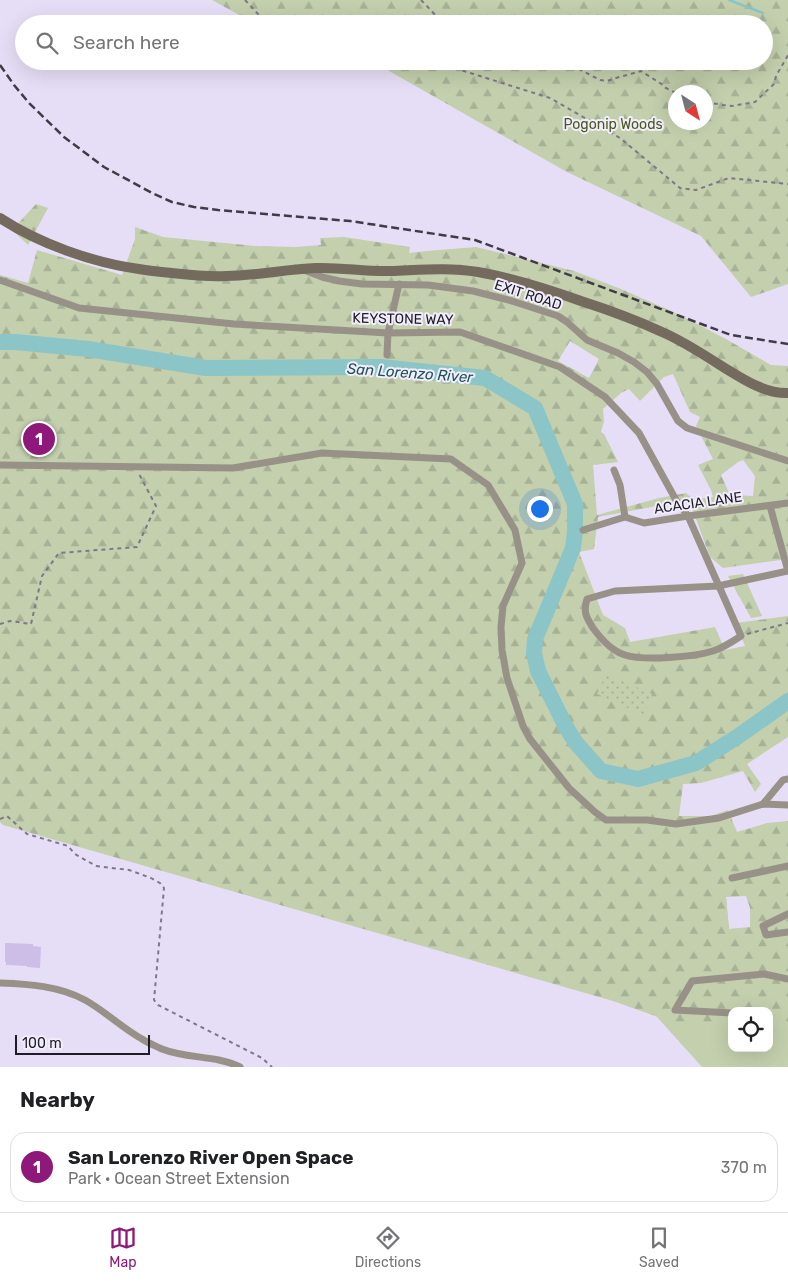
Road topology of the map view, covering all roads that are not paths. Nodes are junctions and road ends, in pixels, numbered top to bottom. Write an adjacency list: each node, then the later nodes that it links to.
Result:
1 (0, 218): 2 (main road)
2 (302, 269): 4 (street, EXIT ROAD); 7 (main road)
3 (0, 280): 5 (street, KEYSTONE WAY)
4 (400, 284): 5 (street); 8 (street, EXIT ROAD)
5 (388, 333): 6 (street); 13 (street, KEYSTONE WAY)
6 (386, 356)
7 (788, 393)
8 (788, 461)
9 (0, 465): 19 (street)
10 (614, 470): 14 (street)
11 (788, 503): 12 (street, ACACIA LANE)
12 (770, 506): 13 (street, ACACIA LANE); 16 (street)
13 (688, 516): 14 (street, ACACIA LANE); 17 (street, KEYSTONE WAY)
14 (625, 517): 15 (street, ACACIA LANE)
15 (583, 530)
16 (788, 571): 17 (street)
17 (718, 586): 17 (street, KEYSTONE WAY)
18 (788, 779): 19 (street)
19 (763, 804): 20 (street)
20 (788, 805)
21 (788, 866): 22 (street)
22 (732, 878)
23 (788, 914): 24 (street)
24 (788, 932)
25 (788, 979): 27 (street)
26 (0, 983): 28 (street)
27 (728, 1013)
28 (240, 1067)

